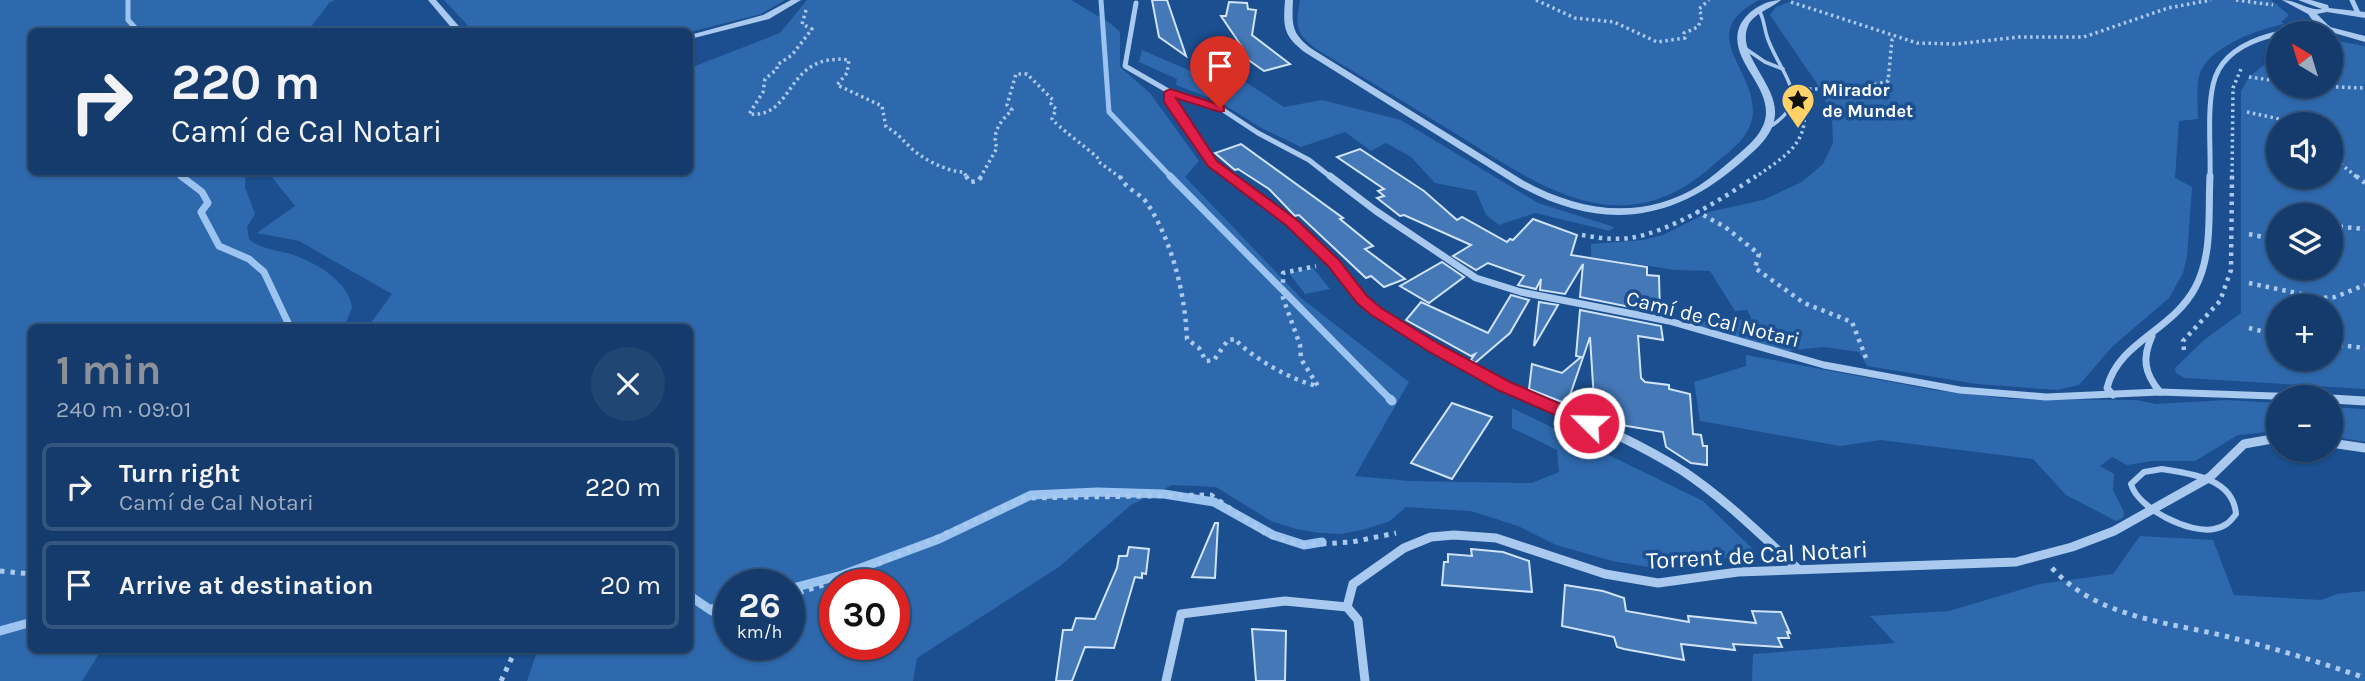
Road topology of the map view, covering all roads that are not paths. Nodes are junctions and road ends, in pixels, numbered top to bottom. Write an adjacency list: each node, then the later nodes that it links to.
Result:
1 (432, 0): 14 (street)
2 (1289, 0): 22 (street)
3 (1777, 0): 9 (street)
4 (2302, 0): 10 (street)
5 (2352, 0): 12 (street)
6 (2284, 2): 11 (street)
7 (1136, 3): 21 (street, Camí de Cal Notari)
8 (797, 5): 16 (street)
9 (1759, 10): 19 (street); 20 (lane)
10 (2336, 10): 11 (street); 12 (street)
11 (2312, 13): 13 (street)
12 (2361, 14)
13 (2317, 21)
14 (456, 28)
15 (2343, 32): 18 (street)
16 (693, 36)
17 (2266, 37): 23 (street)
18 (2365, 39)
19 (1742, 43): 20 (lane); 22 (street)
20 (1783, 69): 22 (lane)
21 (1170, 92): 25 (street, Camí de Cal Notari); 34 (street)
22 (1766, 129)
23 (2152, 336): 24 (street); 25 (street)
24 (2160, 392): 25 (street, Camí de Cal Notari); 26 (street, Camí de Cal Notari)
25 (2113, 395)
26 (2266, 395)
27 (2343, 400): 28 (street)
28 (2365, 401)
29 (2266, 439): 32 (street, Torrent de Cal Notari)
30 (2343, 445): 31 (street)
31 (2365, 448)
32 (2210, 477): 33 (street, Torrent de Cal Notari); 33 (lane); 33 (lane)
33 (2154, 511): 34 (street, Torrent de Cal Notari)
34 (1798, 569): 35 (street, Torrent de Cal Notari)
35 (1347, 607): 36 (street); 37 (street)
36 (1166, 681)
37 (1366, 681)

